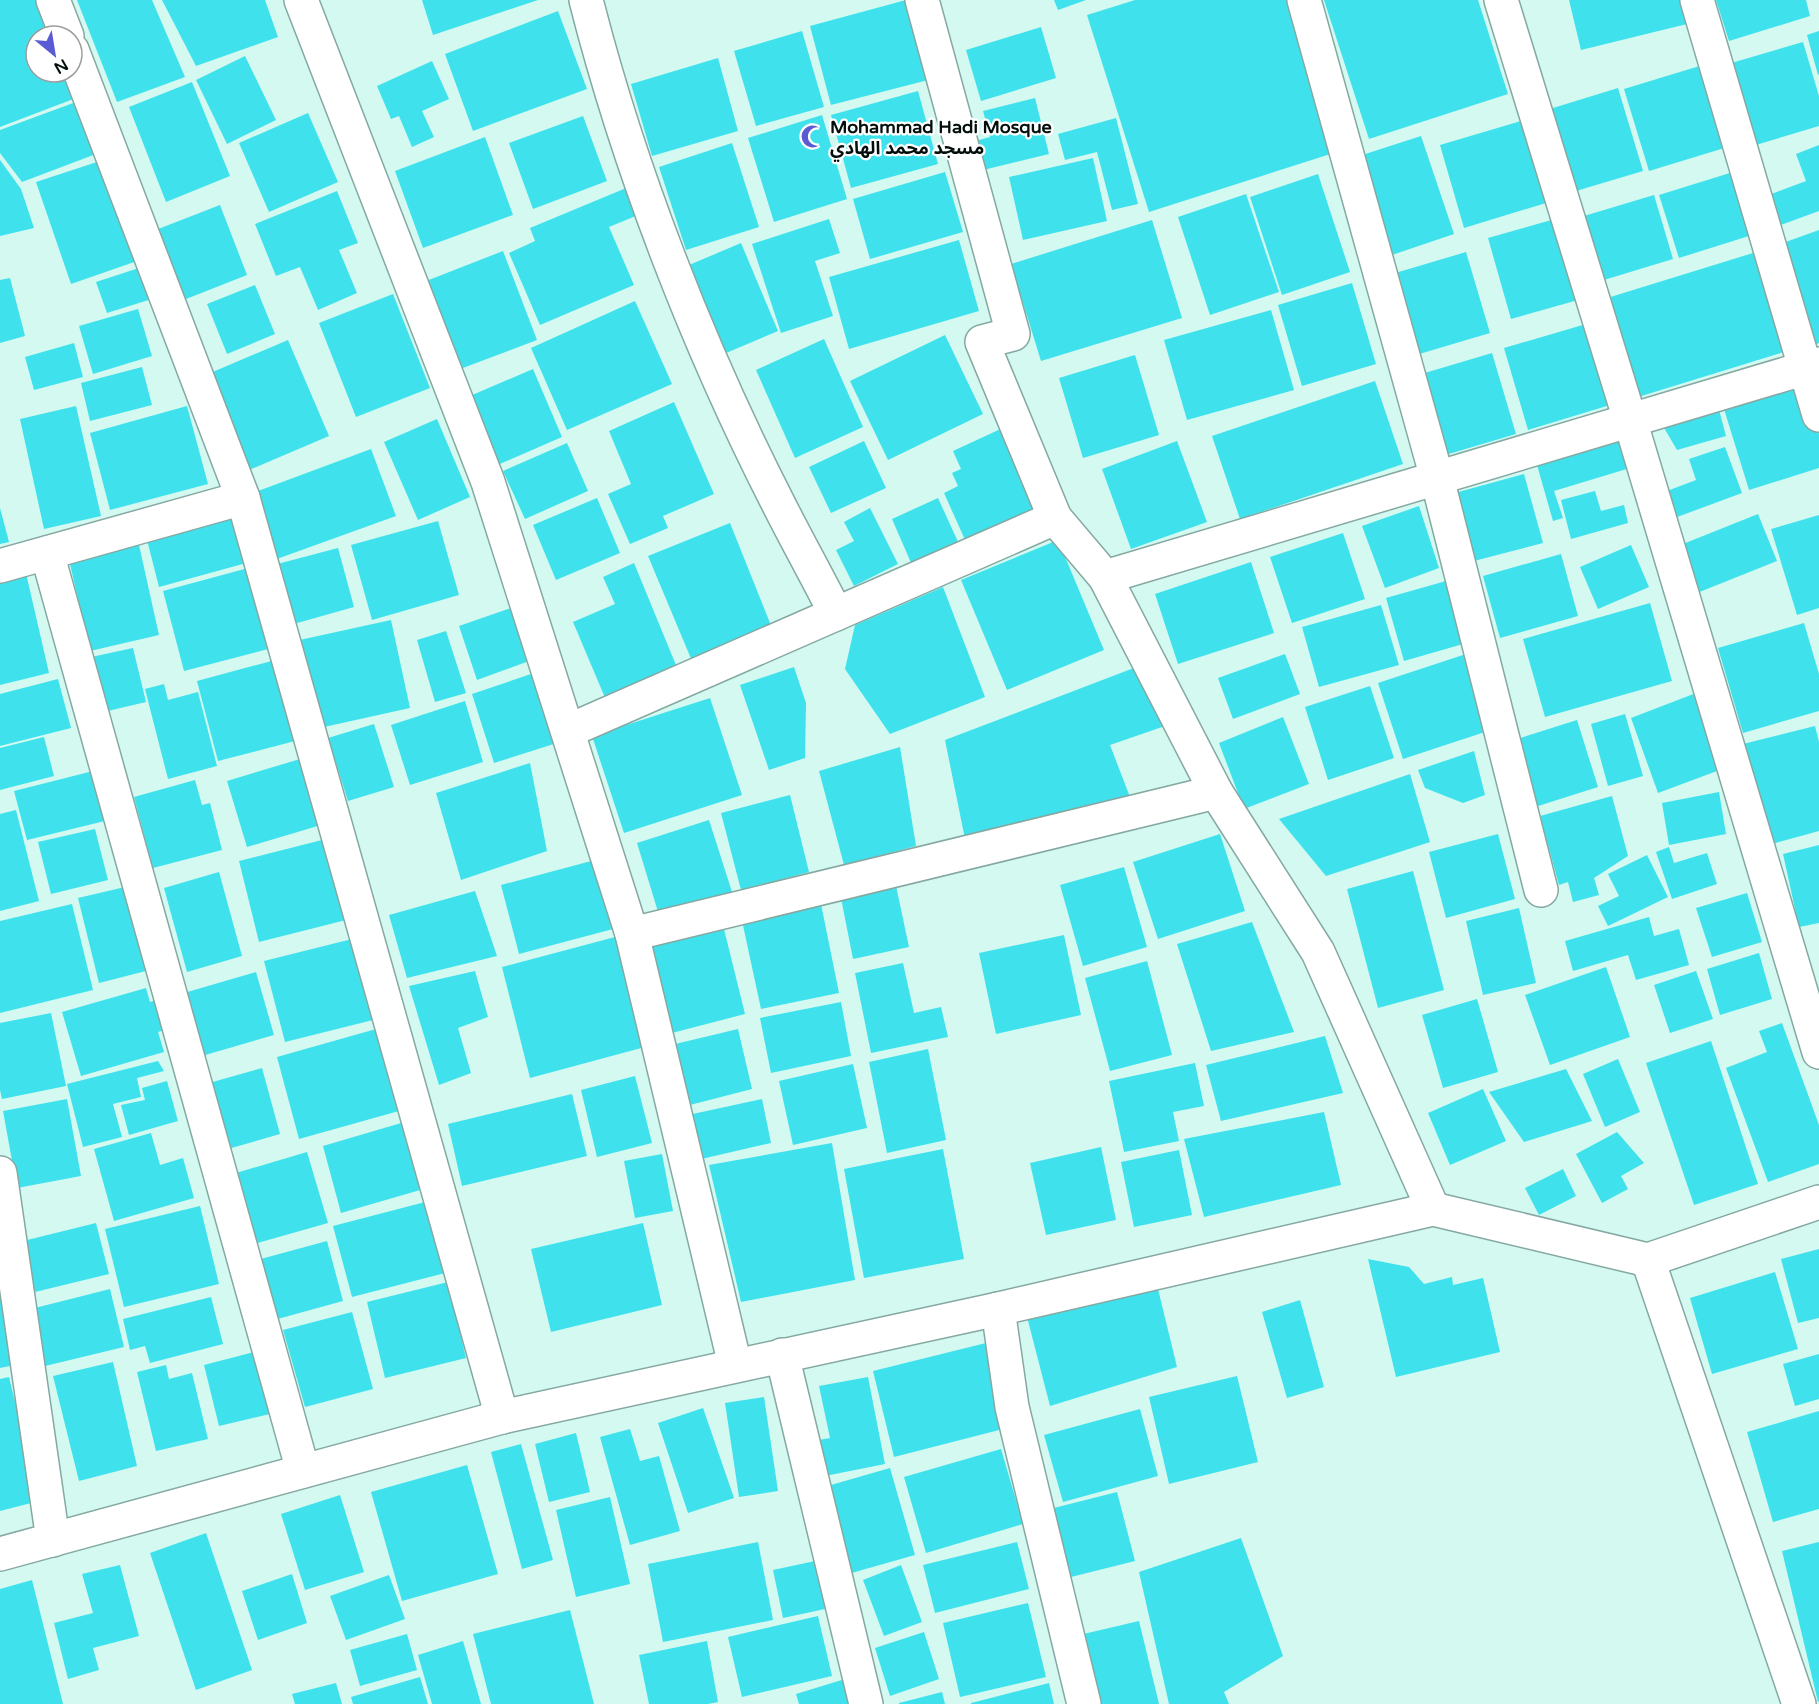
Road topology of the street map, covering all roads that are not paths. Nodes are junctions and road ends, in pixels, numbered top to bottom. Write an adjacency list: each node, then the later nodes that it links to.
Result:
1 (53, 0): 8 (street)
2 (301, 0): 20 (street)
3 (586, 0): 19 (street)
4 (922, 0): 15 (street)
5 (1304, 0): 13 (street)
6 (1501, 0): 12 (street)
7 (1697, 0): 10 (street)
8 (62, 24)
9 (84, 81): 14 (street)
10 (1812, 366): 11 (street); 12 (street)
11 (1819, 415)
12 (1630, 420): 13 (street); 24 (street)
13 (1437, 478): 18 (street); 22 (street)
14 (243, 498): 16 (street); 32 (street)
15 (1055, 518): 18 (street); 19 (street)
16 (47, 553): 17 (street); 33 (street)
17 (0, 566)
18 (1105, 577): 21 (street)
19 (836, 614): 20 (street)
20 (568, 731): 23 (street)
21 (1216, 792): 23 (street); 27 (street)
22 (1541, 890)
23 (633, 934): 31 (street)
24 (1819, 1052)
25 (0, 1173): 34 (street)
26 (1819, 1202): 28 (street)
27 (1433, 1209): 28 (street); 29 (street)
28 (1648, 1260): 38 (street)
29 (998, 1309): 30 (street); 37 (street)
30 (782, 1355): 31 (street); 36 (street)
31 (735, 1365): 32 (street)
32 (502, 1417): 33 (street)
33 (303, 1471): 34 (street)
34 (53, 1540): 35 (street)
35 (0, 1554)
36 (866, 1704)
37 (1084, 1704)
38 (1799, 1704)

